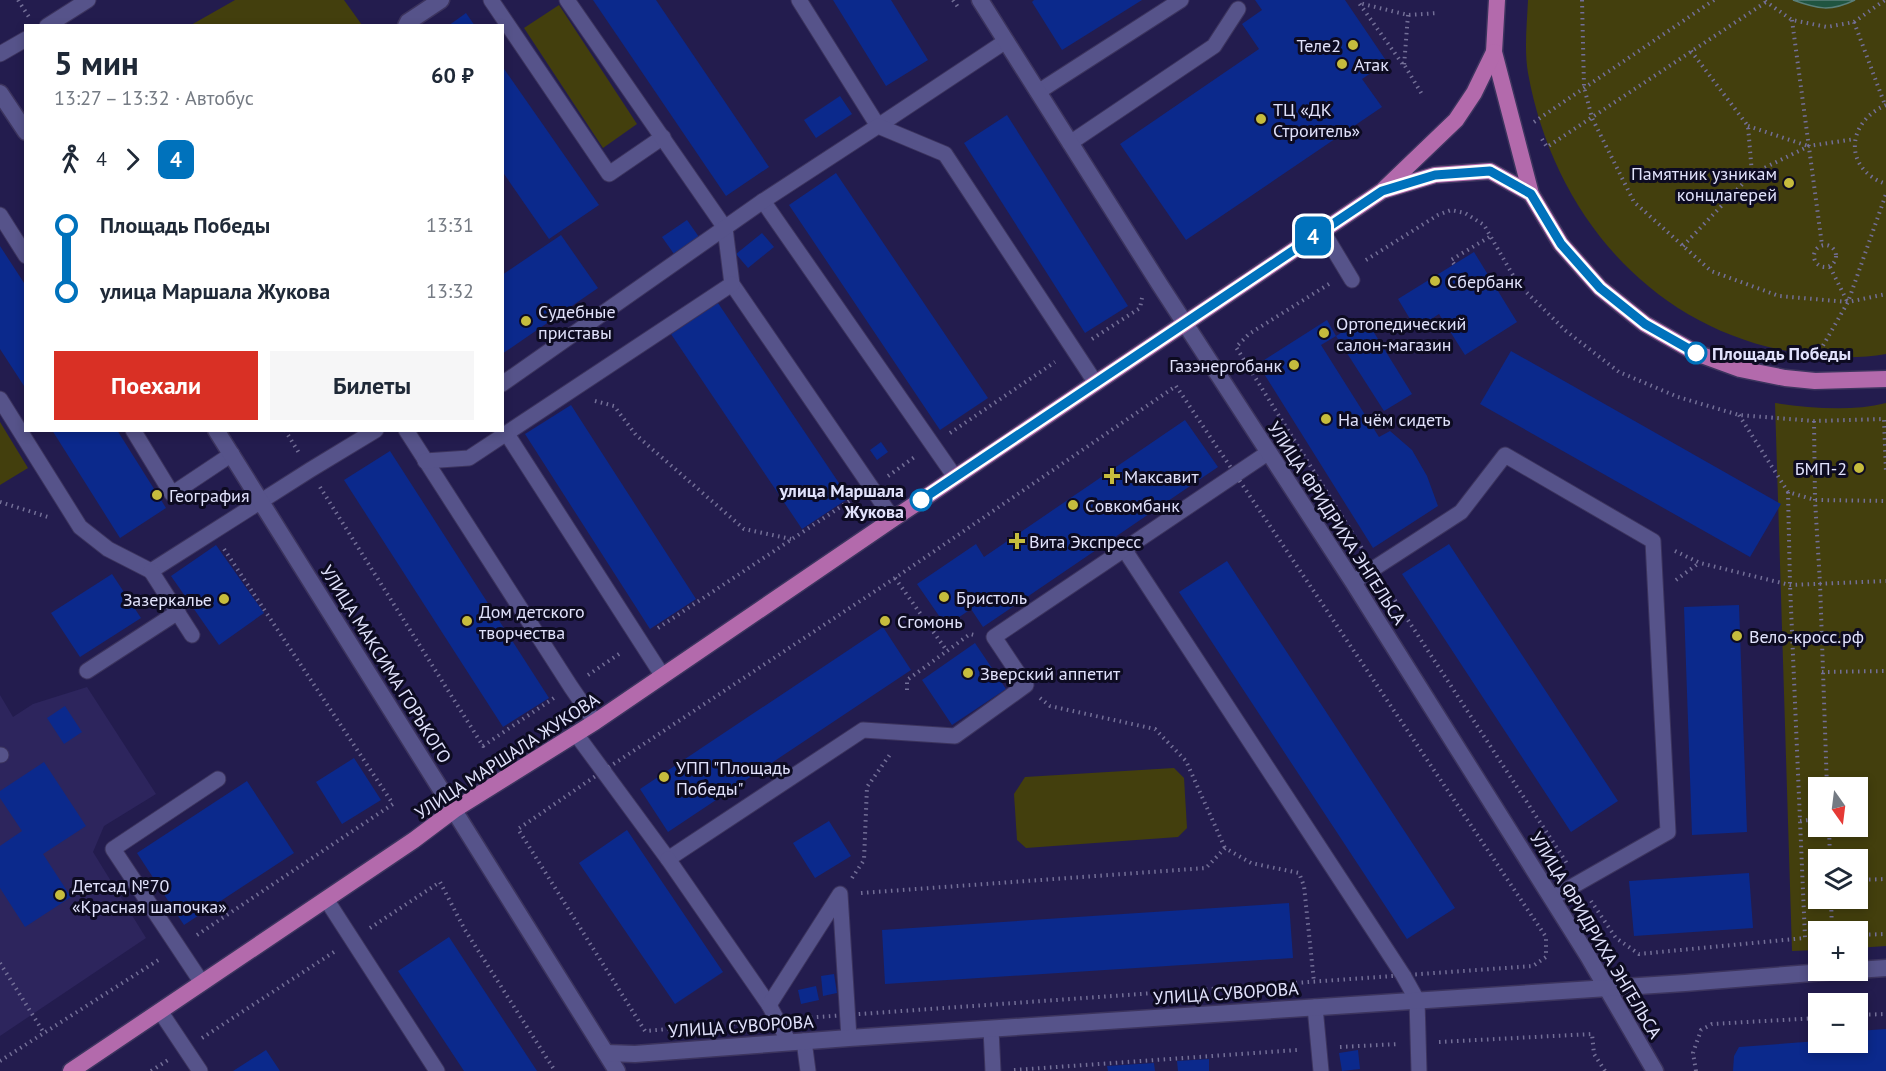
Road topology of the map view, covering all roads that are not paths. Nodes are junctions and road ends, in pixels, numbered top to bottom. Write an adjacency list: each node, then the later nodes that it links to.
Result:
1 (88, 0): 10 (lane)
2 (441, 0): 11 (street)
3 (491, 0): 20 (lane)
4 (567, 0): 20 (lane)
5 (800, 0): 18 (lane)
6 (980, 0): 13 (street, УЛИЦА ФРИДРИХА ЭНГЕЛЬСА)
7 (1181, 0): 16 (lane)
8 (1497, 0): 14 (main road)
9 (1238, 9): 21 (lane)
10 (50, 24)
11 (407, 24)
12 (24, 40): 15 (lane)
13 (1006, 41): 16 (street, УЛИЦА ФРИДРИХА ЭНГЕЛЬСА); 18 (lane)
14 (1494, 52): 22 (main road); 23 (main road)
15 (0, 54)
16 (1038, 92): 21 (street, УЛИЦА ФРИДРИХА ЭНГЕЛЬСА)
17 (0, 93): 19 (street)
18 (878, 126): 24 (lane); 33 (lane)
19 (24, 129)
20 (663, 137): 26 (lane)
21 (1070, 143): 31 (street, УЛИЦА ФРИДРИХА ЭНГЕЛЬСА)
22 (1382, 191): 23 (main road); 27 (main road, УЛИЦА МАРШАЛА ЖУКОВА)
23 (1531, 194): 32 (main road)
24 (763, 201): 26 (lane); 44 (lane)
25 (0, 214): 28 (lane)
26 (726, 228): 30 (lane); 34 (lane)
27 (1322, 230): 29 (lane); 31 (main road, УЛИЦА МАРШАЛА ЖУКОВА)
28 (24, 253)
29 (1352, 280)
30 (732, 284): 40 (lane); 46 (lane)
31 (1185, 323): 33 (main road, УЛИЦА МАРШАЛА ЖУКОВА); 41 (street, УЛИЦА ФРИДРИХА ЭНГЕЛЬСА)
32 (1886, 379)
33 (1095, 382): 44 (main road, УЛИЦА МАРШАЛА ЖУКОВА)
34 (504, 383)
35 (0, 399): 48 (lane)
36 (134, 432): 42 (lane)
37 (217, 432): 42 (street, УЛИЦА МАКСИМА ГОРЬКОГО)
38 (373, 432): 45 (lane)
39 (406, 432): 43 (lane)
40 (507, 434): 43 (lane); 53 (lane)
41 (1269, 452): 47 (lane); 49 (street, УЛИЦА ФРИДРИХА ЭНГЕЛЬСА)
42 (232, 454): 45 (street, УЛИЦА МАКСИМА ГОРЬКОГО)
43 (425, 461): 54 (lane)
44 (955, 477): 46 (main road, УЛИЦА МАРШАЛА ЖУКОВА)
45 (261, 501): 48 (lane); 57 (street, УЛИЦА МАКСИМА ГОРЬКОГО)
46 (893, 519): 53 (main road, УЛИЦА МАРШАЛА ЖУКОВА)
47 (1124, 549): 58 (lane); 66 (lane)
48 (151, 571): 50 (lane)
49 (1353, 582): 59 (street, УЛИЦА ФРИДРИХА ЭНГЕЛЬСА); 59 (lane)
50 (178, 612): 51 (lane); 52 (lane)
51 (192, 635)
52 (87, 671)
53 (662, 675): 54 (main road, УЛИЦА МАРШАЛА ЖУКОВА)
54 (595, 722): 55 (main road, УЛИЦА МАРШАЛА ЖУКОВА)
55 (576, 734): 57 (main road, УЛИЦА МАРШАЛА ЖУКОВА); 58 (lane)
56 (218, 779): 64 (lane)
57 (454, 810): 60 (main road, УЛИЦА МАРШАЛА ЖУКОВА); 73 (street, УЛИЦА МАКСИМА ГОРЬКОГО)
58 (668, 859): 67 (lane)
59 (1552, 898): 65 (street, УЛИЦА ФРИДРИХА ЭНГЕЛЬСА)
60 (326, 899): 64 (main road, УЛИЦА МАРШАЛА ЖУКОВА); 76 (lane)
61 (1886, 968): 62 (street)
62 (1868, 969)
63 (1808, 973): 65 (street, УЛИЦА СУВОРОВА)
64 (202, 983): 69 (main road, УЛИЦА МАРШАЛА ЖУКОВА)
65 (1606, 987): 66 (street, УЛИЦА СУВОРОВА); 82 (street, УЛИЦА ФРИДРИХА ЭНГЕЛЬСА)
66 (1417, 1000): 68 (street, УЛИЦА СУВОРОВА); 81 (lane)
67 (769, 1005): 71 (lane); 72 (lane)
68 (1315, 1007): 70 (street, УЛИЦА СУВОРОВА); 80 (lane)
69 (160, 1011): 74 (main road, УЛИЦА МАРШАЛА ЖУКОВА); 75 (lane)
70 (991, 1029): 71 (street, УЛИЦА СУВОРОВА); 79 (lane)
71 (849, 1038): 72 (street, УЛИЦА СУВОРОВА)
72 (796, 1042): 73 (street, УЛИЦА СУВОРОВА); 78 (lane)
73 (606, 1053): 77 (street, УЛИЦА МАКСИМА ГОРЬКОГО)
74 (71, 1071)
75 (200, 1071)
76 (437, 1071)
77 (617, 1071)
78 (808, 1071)
79 (993, 1071)
80 (1321, 1071)
81 (1419, 1071)
82 (1655, 1071)

